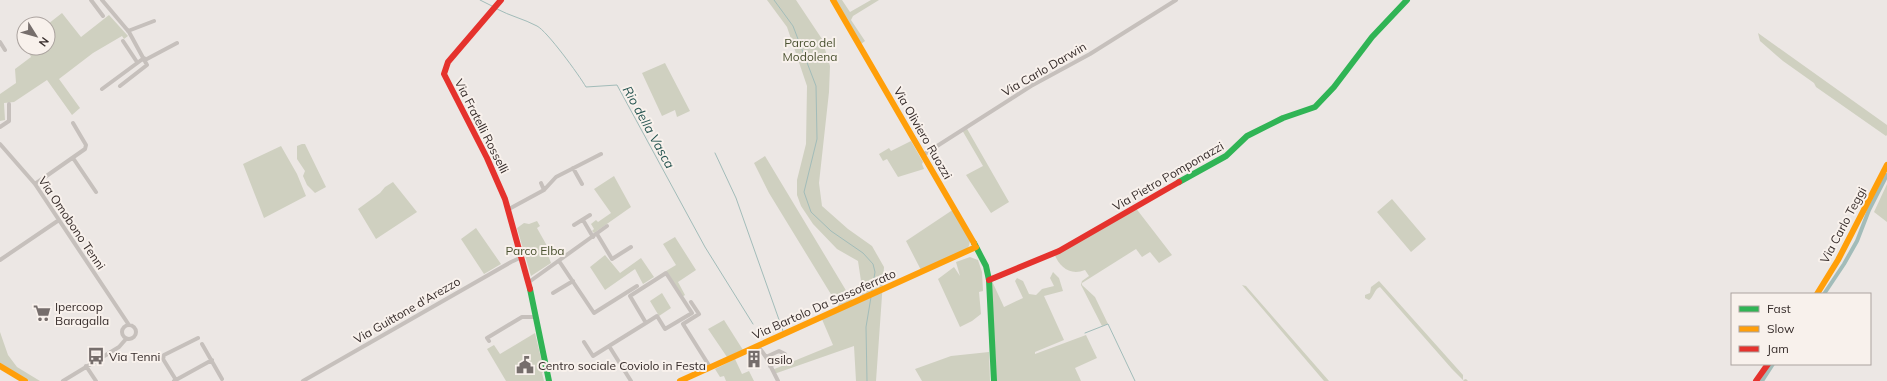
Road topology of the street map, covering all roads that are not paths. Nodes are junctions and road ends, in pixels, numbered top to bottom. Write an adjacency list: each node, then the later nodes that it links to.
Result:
1 (91, 0): 7 (street)
2 (102, 0): 9 (street)
3 (501, 0): 33 (street, Via Fratelli Rosselli)
4 (833, 0): 24 (street, Via Oliviero Ruozzi)
5 (1176, 0): 24 (street, Via Carlo Darwin)
6 (1406, 0): 45 (street, Via Pietro Pomponazzi)
7 (103, 16)
8 (154, 21): 9 (street)
9 (128, 31): 14 (street)
10 (123, 41): 15 (street)
11 (0, 42): 13 (street)
12 (177, 43): 14 (street)
13 (6, 50)
14 (144, 59): 15 (street); 16 (street)
15 (137, 62): 17 (street)
16 (120, 86)
17 (102, 88)
18 (9, 104): 20 (street)
19 (73, 123): 25 (street)
20 (0, 127)
21 (0, 144): 22 (street, Via Omobono Tenni)
22 (1, 150): 29 (street, Via Omobono Tenni)
23 (601, 154): 27 (street)
24 (923, 155): 41 (street, Via Oliviero Ruozzi)
25 (73, 158): 29 (street); 32 (street)
26 (1887, 165): 50 (street, Via Carlo Teggi)
27 (573, 168): 30 (street); 31 (street)
28 (540, 183): 31 (street)
29 (35, 184): 35 (street, Via Omobono Tenni)
30 (582, 184)
31 (544, 190): 33 (street)
32 (96, 192)
33 (509, 209): 42 (street, Via Fratelli Rosselli)
34 (590, 215): 36 (street)
35 (59, 220): 43 (street); 52 (street, Via Omobono Tenni)
36 (583, 220): 37 (street); 39 (street)
37 (574, 224)
38 (607, 226): 39 (street)
39 (595, 235): 40 (street); 44 (street)
40 (631, 247)
41 (976, 247): 45 (street, Via Oliviero Ruozzi); 63 (street, Via Bartolo Da Sassoferrato)
42 (522, 257): 47 (street, Via Fratelli Rosselli); 79 (street, Via Guittone d'Arezzo)
43 (0, 260)
44 (559, 261): 46 (street); 47 (street)
45 (989, 280): 83 (street, Via Oliviero Ruozzi)
46 (573, 281): 48 (street); 49 (street)
47 (529, 282): 53 (street, Via Fratelli Rosselli)
48 (637, 286)
49 (553, 293)
50 (1818, 293)
51 (691, 302): 70 (street)
52 (122, 317): 55 (street, Via Omobono Tenni); 56 (street, Via Omobono Tenni)
53 (536, 317): 59 (street); 80 (street, Via Fratelli Rosselli)
54 (646, 323): 54 (street); 62 (street)
55 (129, 325): 56 (street); 57 (street)
56 (124, 327): 57 (street, Via Omobono Tenni)
57 (125, 338): 68 (street)
58 (198, 338): 73 (street)
59 (489, 341)
60 (584, 342): 62 (street)
61 (202, 344): 65 (street)
62 (609, 346): 81 (street)
63 (758, 346): 64 (street); 70 (street, Via Bartolo Da Sassoferrato)
64 (766, 357): 69 (street); 69 (street)
65 (212, 360): 72 (street); 73 (street)
66 (1767, 365): 84 (street)
67 (0, 366): 75 (street)
68 (86, 366): 71 (street); 78 (street)
69 (770, 366): 82 (street)
70 (710, 367): 74 (street, Via Bartolo Da Sassoferrato)
71 (70, 376): 76 (street); 77 (street)
72 (222, 379)
73 (175, 380)
74 (682, 380)
75 (25, 381)
76 (62, 381)
77 (66, 381)
78 (96, 381)
79 (304, 381)
80 (549, 381)
81 (631, 381)
82 (778, 381)
83 (994, 381)
84 (1756, 381)

